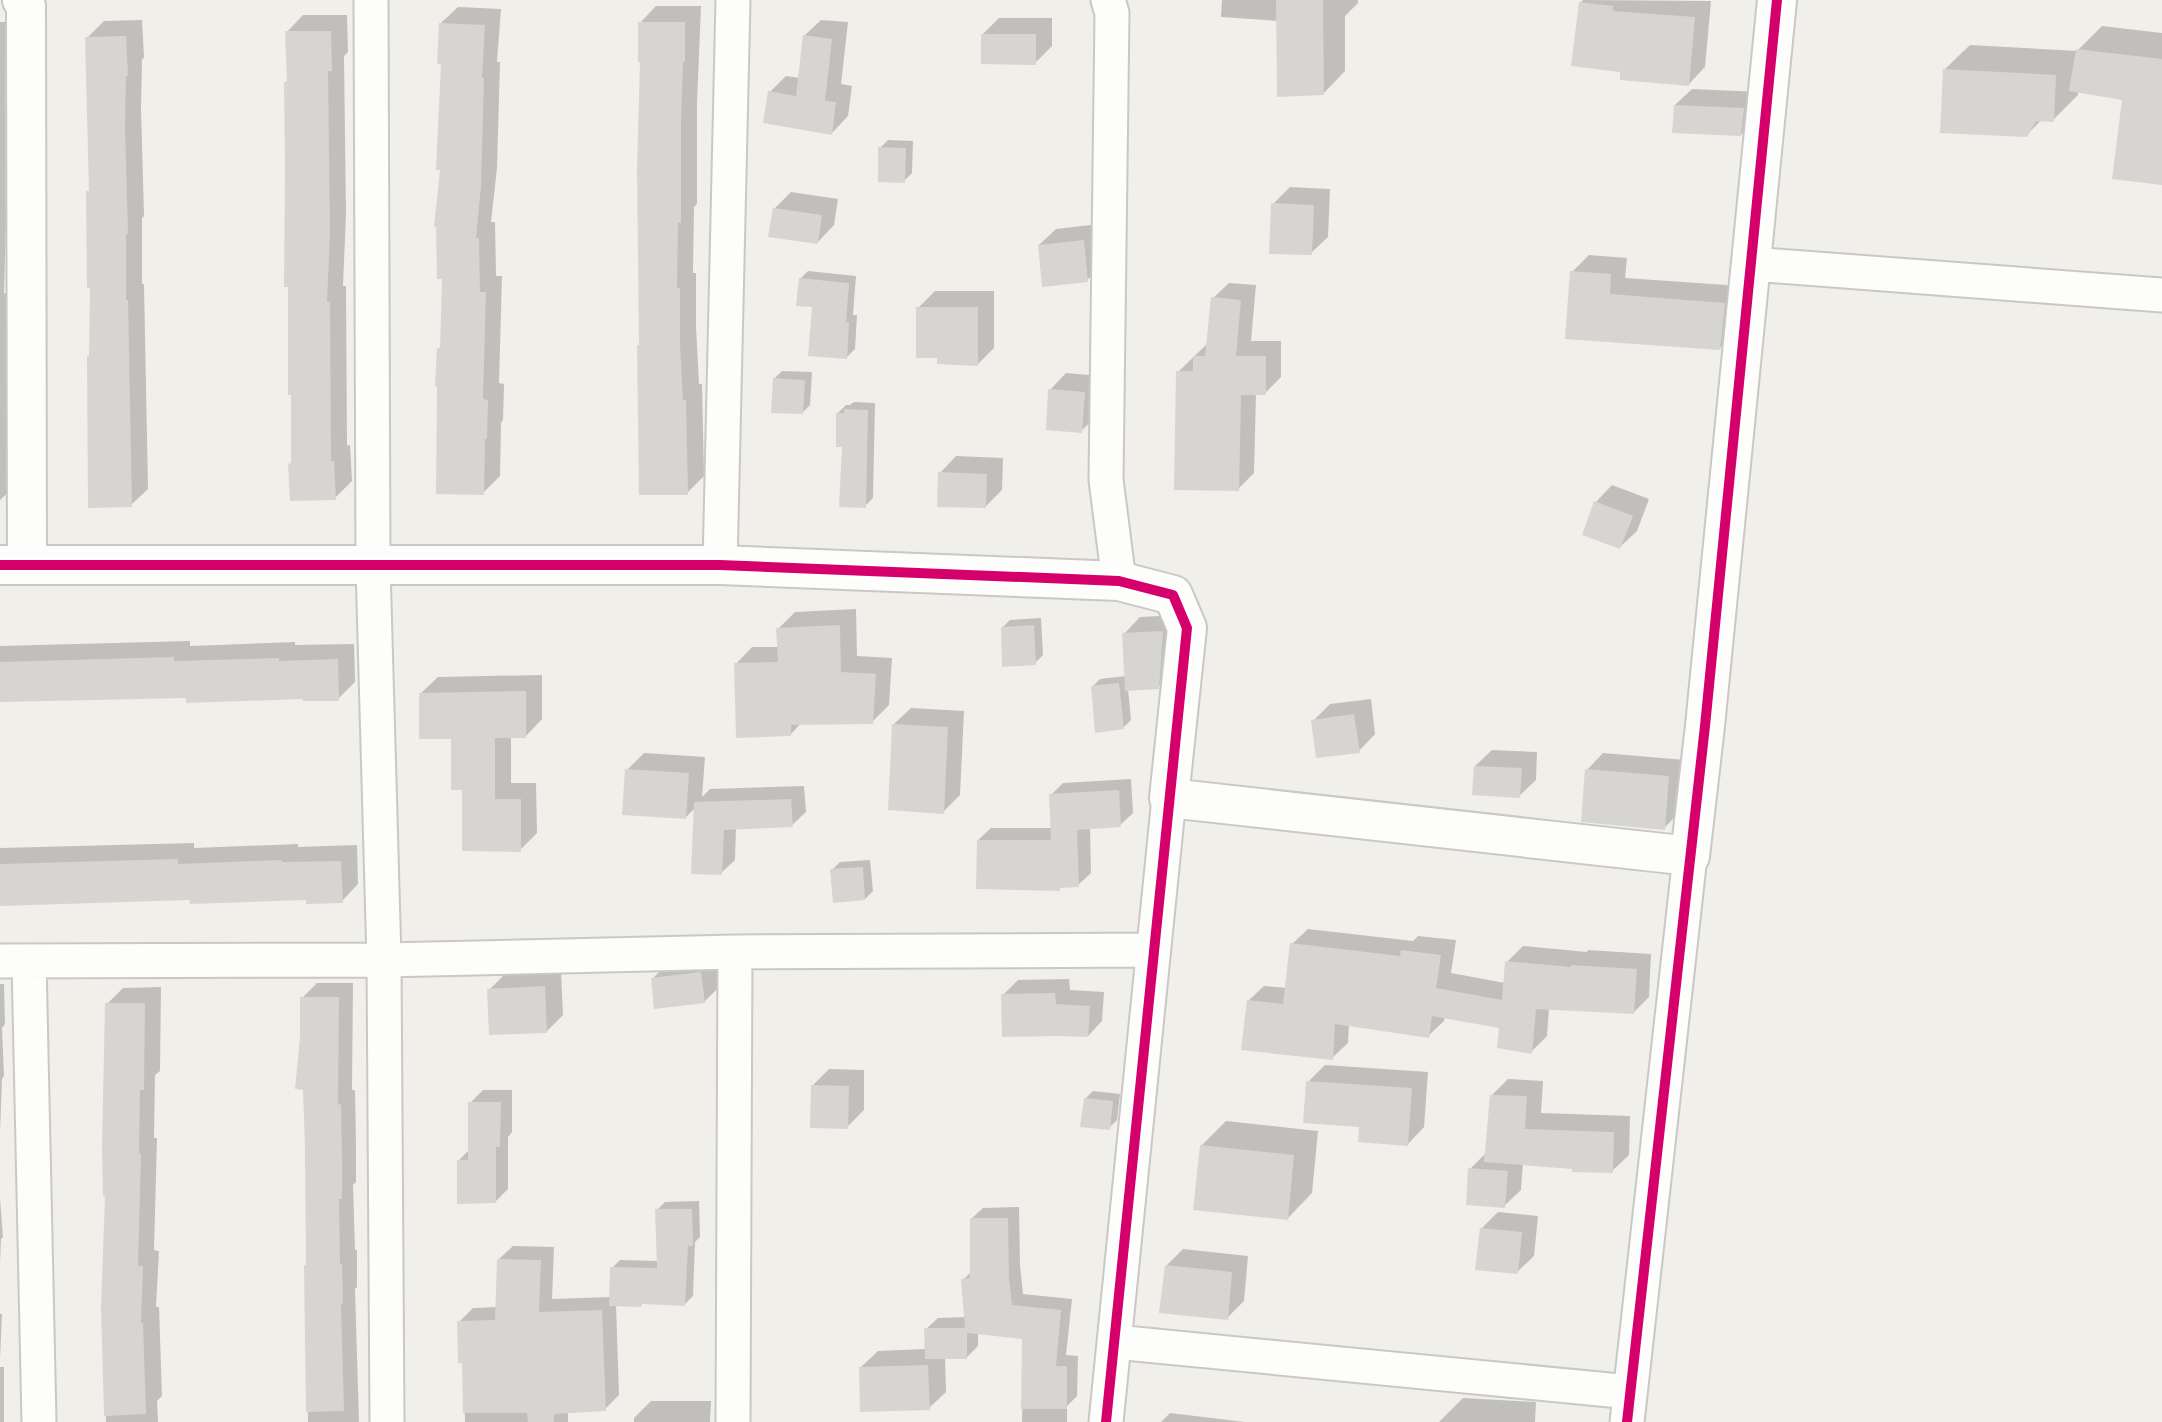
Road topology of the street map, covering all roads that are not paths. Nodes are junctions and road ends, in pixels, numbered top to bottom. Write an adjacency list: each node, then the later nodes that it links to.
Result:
1 (22, 0): 8 (street)
2 (370, 0): 10 (street)
3 (733, 0): 9 (street)
4 (1108, 0): 11 (street)
5 (1777, 0): 6 (street)
6 (1751, 264): 7 (street); 13 (street)
7 (2162, 295)
8 (14, 565): 10 (street)
9 (720, 565): 10 (street); 11 (street)
10 (373, 566): 16 (street)
11 (1119, 581): 12 (street)
12 (1169, 798): 13 (street); 14 (street)
13 (1690, 856): 19 (street)
14 (1153, 950): 15 (street); 18 (street)
15 (736, 952): 16 (street); 22 (street)
16 (384, 960): 17 (street); 21 (street)
17 (14, 961): 20 (street)
18 (1115, 1342): 19 (street); 23 (street)
19 (1628, 1407)
20 (39, 1422)
21 (387, 1422)
22 (733, 1422)
23 (1106, 1422)

